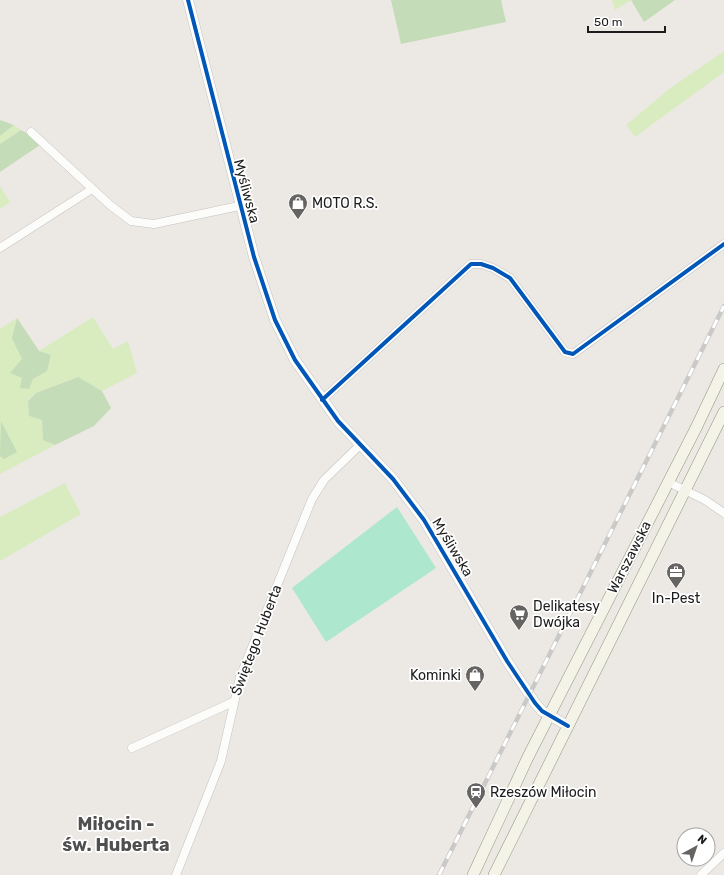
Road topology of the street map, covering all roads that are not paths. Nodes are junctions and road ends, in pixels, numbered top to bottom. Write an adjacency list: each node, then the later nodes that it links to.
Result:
1 (188, 0): 4 (street, Myśliwska)
2 (31, 132): 3 (street)
3 (92, 189): 4 (street); 6 (street)
4 (239, 206): 8 (street, Myśliwska)
5 (724, 244): 8 (street)
6 (0, 248)
7 (724, 369): 11 (main road, Warszawska)
8 (322, 400): 10 (street, Myśliwska)
9 (724, 412): 12 (main road, Warszawska)
10 (360, 446): 14 (street, Świętego Huberta); 15 (street, Myśliwska)
11 (668, 482): 12 (street); 15 (main road, Warszawska)
12 (685, 490): 13 (street); 16 (main road, Warszawska)
13 (724, 513)
14 (233, 702): 17 (street); 19 (street, Świętego Huberta)
15 (550, 716): 16 (street, Myśliwska); 20 (main road, Warszawska)
16 (568, 726): 21 (main road, Warszawska)
17 (132, 748)
18 (724, 853): 22 (street)
19 (176, 875)
20 (473, 875)
21 (494, 875)
22 (702, 875)

